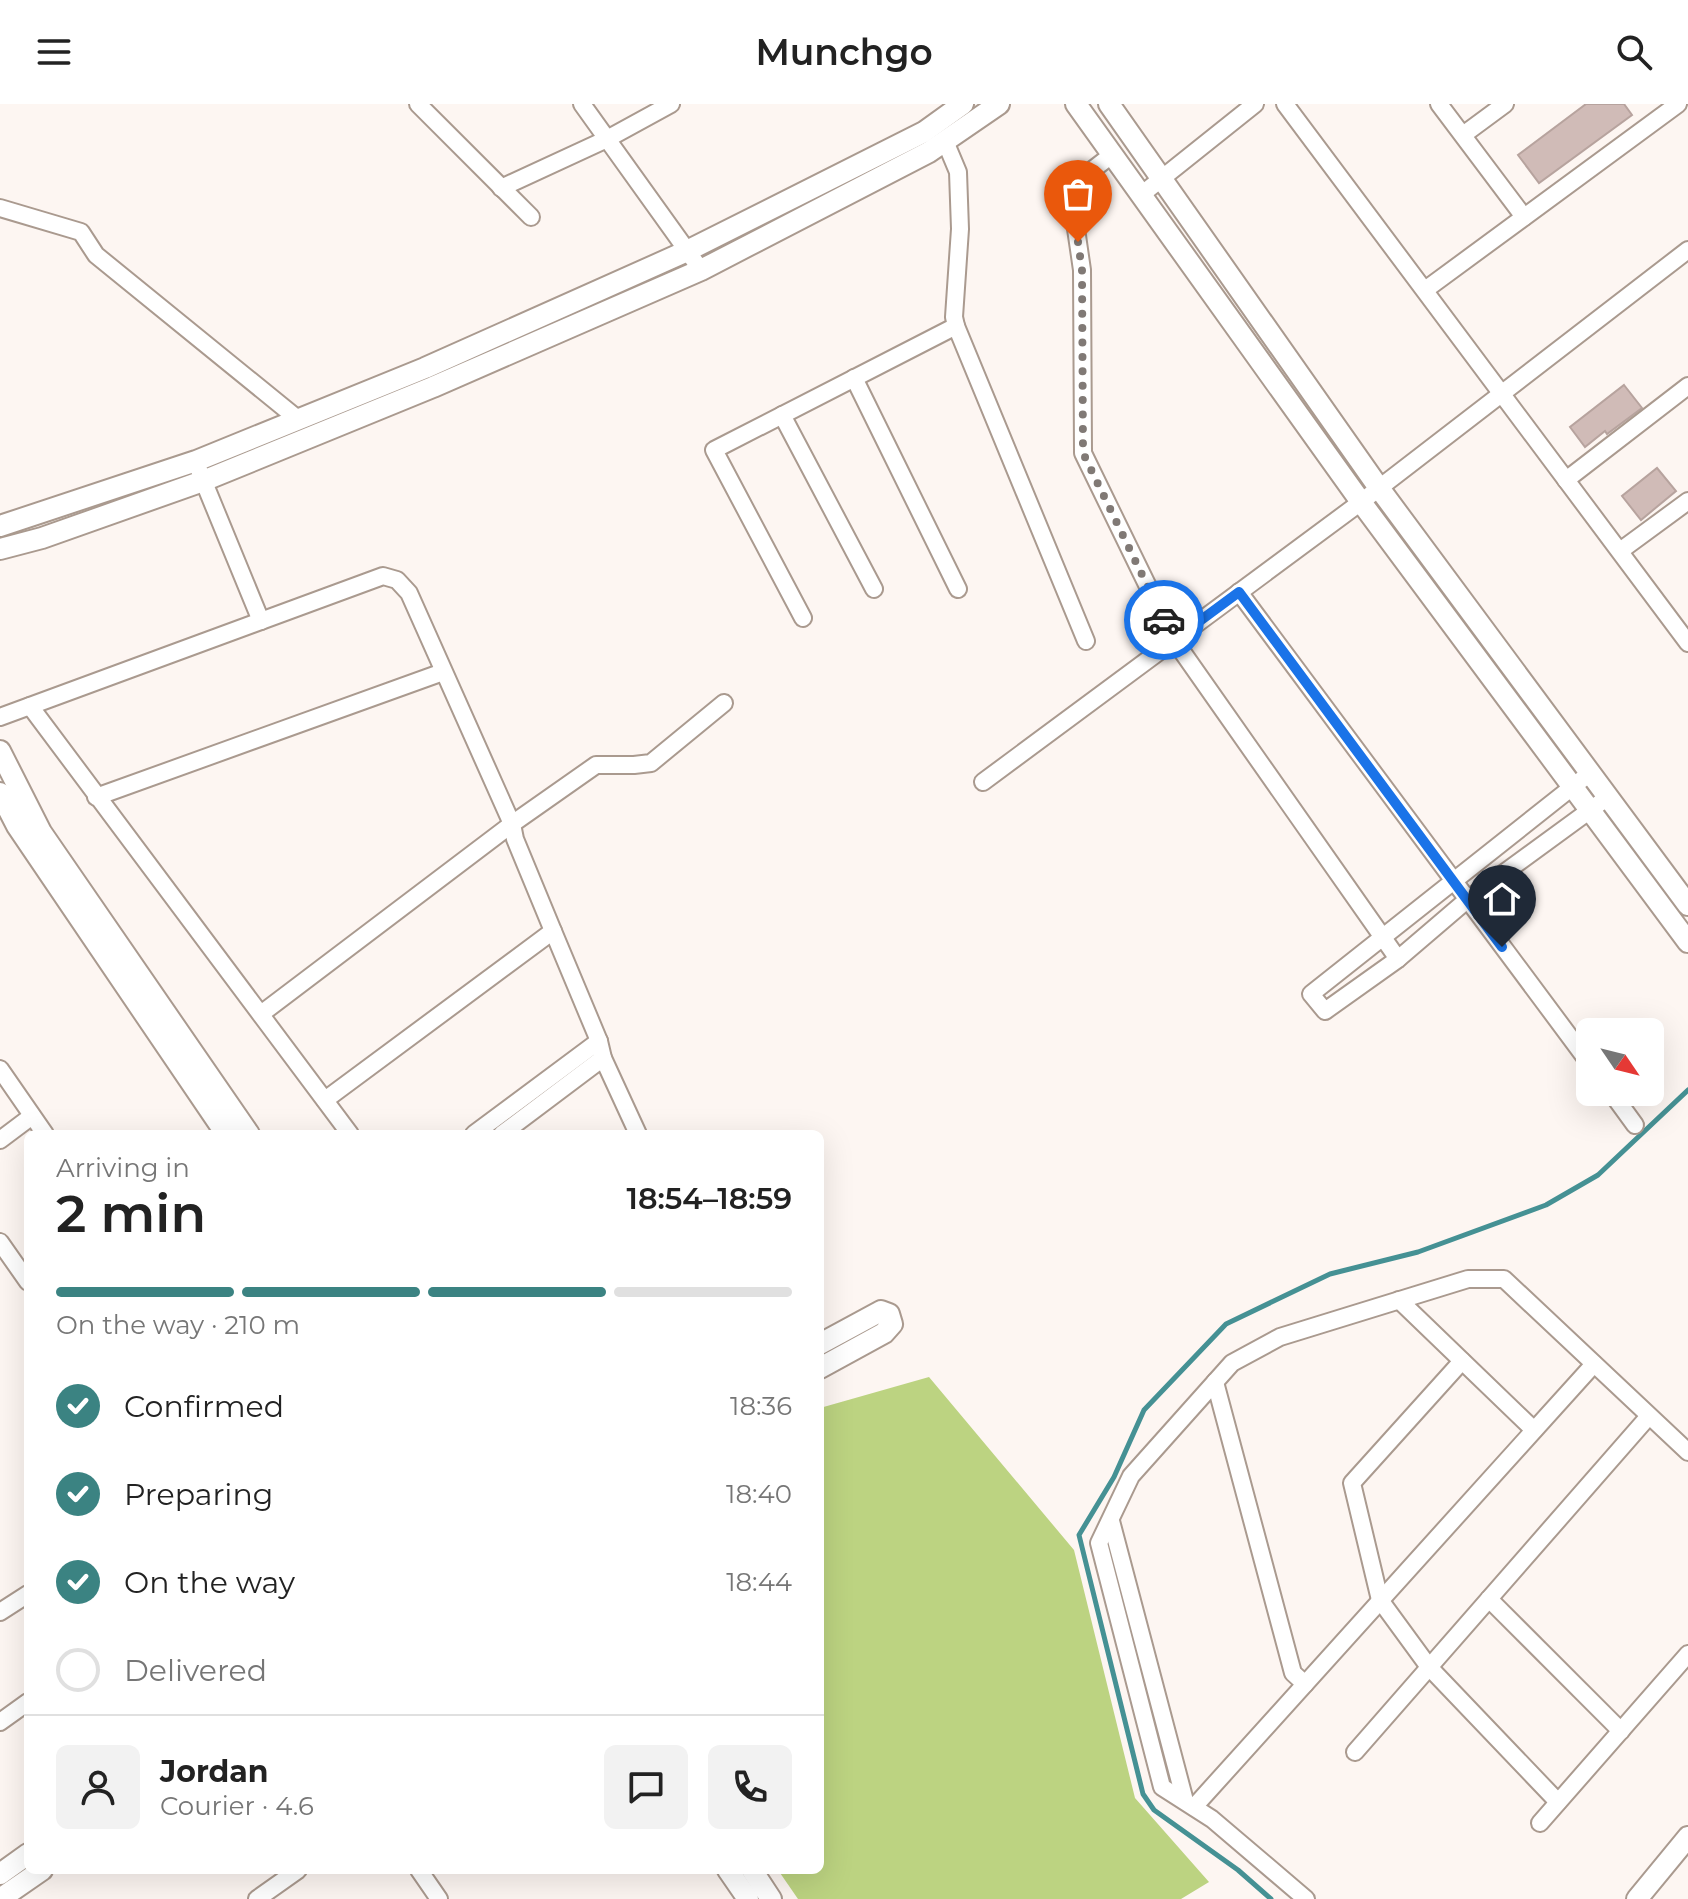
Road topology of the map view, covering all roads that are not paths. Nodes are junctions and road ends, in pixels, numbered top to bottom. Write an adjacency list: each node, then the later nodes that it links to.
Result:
1 (418, 104): 18 (street)
2 (582, 104): 14 (street)
3 (671, 104): 14 (street)
4 (963, 104): 24 (street)
5 (999, 104): 15 (street)
6 (1076, 104): 16 (street)
7 (1109, 104): 17 (street)
8 (1255, 104): 17 (street)
9 (1285, 104): 26 (street)
10 (1439, 104): 13 (street)
11 (1505, 104): 13 (street)
12 (1678, 104): 22 (street)
13 (1463, 135): 22 (street)
14 (607, 139): 18 (street); 24 (street)
15 (945, 141): 25 (street); 27 (street)
16 (1113, 154): 19 (street); 47 (street)
17 (1160, 179): 19 (street); 36 (street)
18 (501, 188): 21 (street)
19 (1141, 195): 38 (street)
20 (0, 208): 33 (street)
21 (531, 217)
22 (1524, 217): 26 (street)
23 (1688, 250): 31 (street)
24 (687, 251): 25 (street); 28 (street)
25 (701, 270): 28 (street)
26 (1425, 290): 31 (street)
27 (956, 326): 29 (street); 48 (street)
28 (429, 377): 33 (street); 34 (street)
29 (854, 378): 32 (street); 43 (street)
30 (1688, 386): 35 (street)
31 (1502, 393): 35 (street); 36 (street)
32 (782, 415): 42 (street); 45 (street)
33 (299, 420): 34 (street)
34 (200, 471): 39 (street); 40 (street); 46 (street)
35 (1566, 480): 41 (street)
36 (1379, 488): 38 (street); 55 (street)
37 (1688, 501): 41 (street)
38 (1361, 502): 44 (street); 57 (street)
39 (0, 526)
40 (0, 549)
41 (1620, 551): 49 (street)
42 (874, 589)
43 (958, 589)
44 (1239, 592): 47 (street); 63 (street)
45 (803, 618)
46 (261, 621): 50 (street); 52 (street)
47 (1174, 640): 56 (street); 67 (street)
48 (1086, 641)
49 (1688, 643)
50 (443, 672): 59 (street); 62 (street)
51 (724, 703): 62 (street)
52 (30, 706): 53 (street); 59 (street)
53 (0, 717)
54 (0, 751): 81 (street)
55 (1590, 773): 57 (street); 60 (street)
56 (983, 782)
57 (1573, 787): 61 (street); 63 (street)
58 (0, 793): 80 (street)
59 (96, 797): 70 (street)
60 (1608, 797): 61 (street); 65 (street)
61 (1590, 810): 64 (street); 68 (street)
62 (512, 824): 66 (street); 70 (street)
63 (1454, 881): 64 (street); 67 (street)
64 (1467, 900): 69 (street); 72 (street)
65 (1688, 905)
66 (553, 931): 71 (street); 75 (street)
67 (1383, 937): 69 (street); 69 (street)
68 (1688, 942)
69 (1398, 959)
70 (261, 1014): 75 (street)
71 (599, 1041): 73 (street); 83 (street)
72 (1576, 1045)
73 (603, 1058): 84 (street); 85 (street)
74 (0, 1069): 77 (street)
75 (325, 1100): 82 (street)
76 (1621, 1106): 78 (street)
77 (32, 1116): 79 (street); 86 (street)
78 (1635, 1125)
79 (42, 1130)
80 (223, 1130)
81 (246, 1130)
82 (347, 1130)
83 (479, 1130)
84 (507, 1130)
85 (636, 1130)
86 (0, 1140)
87 (0, 1242): 88 (street)
88 (24, 1276)
89 (1399, 1300): 91 (street); 92 (street); 94 (street)
90 (824, 1342): 93 (street)
91 (1462, 1361): 96 (street); 100 (street)
92 (1594, 1364): 95 (street); 96 (street)
93 (824, 1366)
94 (1215, 1382): 104 (street); 110 (street)
95 (1649, 1416): 97 (street); 99 (street)
96 (1534, 1430): 100 (street)
97 (1688, 1452)
98 (24, 1597): 101 (street)
99 (1489, 1599): 103 (street); 107 (street)
100 (1380, 1600): 103 (street); 104 (street)
101 (0, 1612)
102 (1688, 1654): 107 (street)
103 (1429, 1667): 108 (street); 109 (street)
104 (1305, 1684): 110 (street)
105 (24, 1705): 106 (street)
106 (0, 1722)
107 (1621, 1731): 109 (street)
108 (1355, 1752)
109 (1558, 1802): 111 (street)
110 (1190, 1804): 126 (street)
111 (1540, 1823)
112 (1688, 1837): 127 (street)
113 (24, 1857): 115 (street)
114 (1688, 1858): 128 (street)
115 (0, 1874)
116 (36, 1874): 122 (street)
117 (293, 1874): 121 (street)
118 (422, 1874): 123 (street)
119 (731, 1874): 124 (street)
120 (755, 1874): 125 (street)
121 (265, 1897)
122 (0, 1899)
123 (439, 1899)
124 (748, 1899)
125 (771, 1899)
126 (1306, 1899)
127 (1637, 1899)
128 (1655, 1899)

